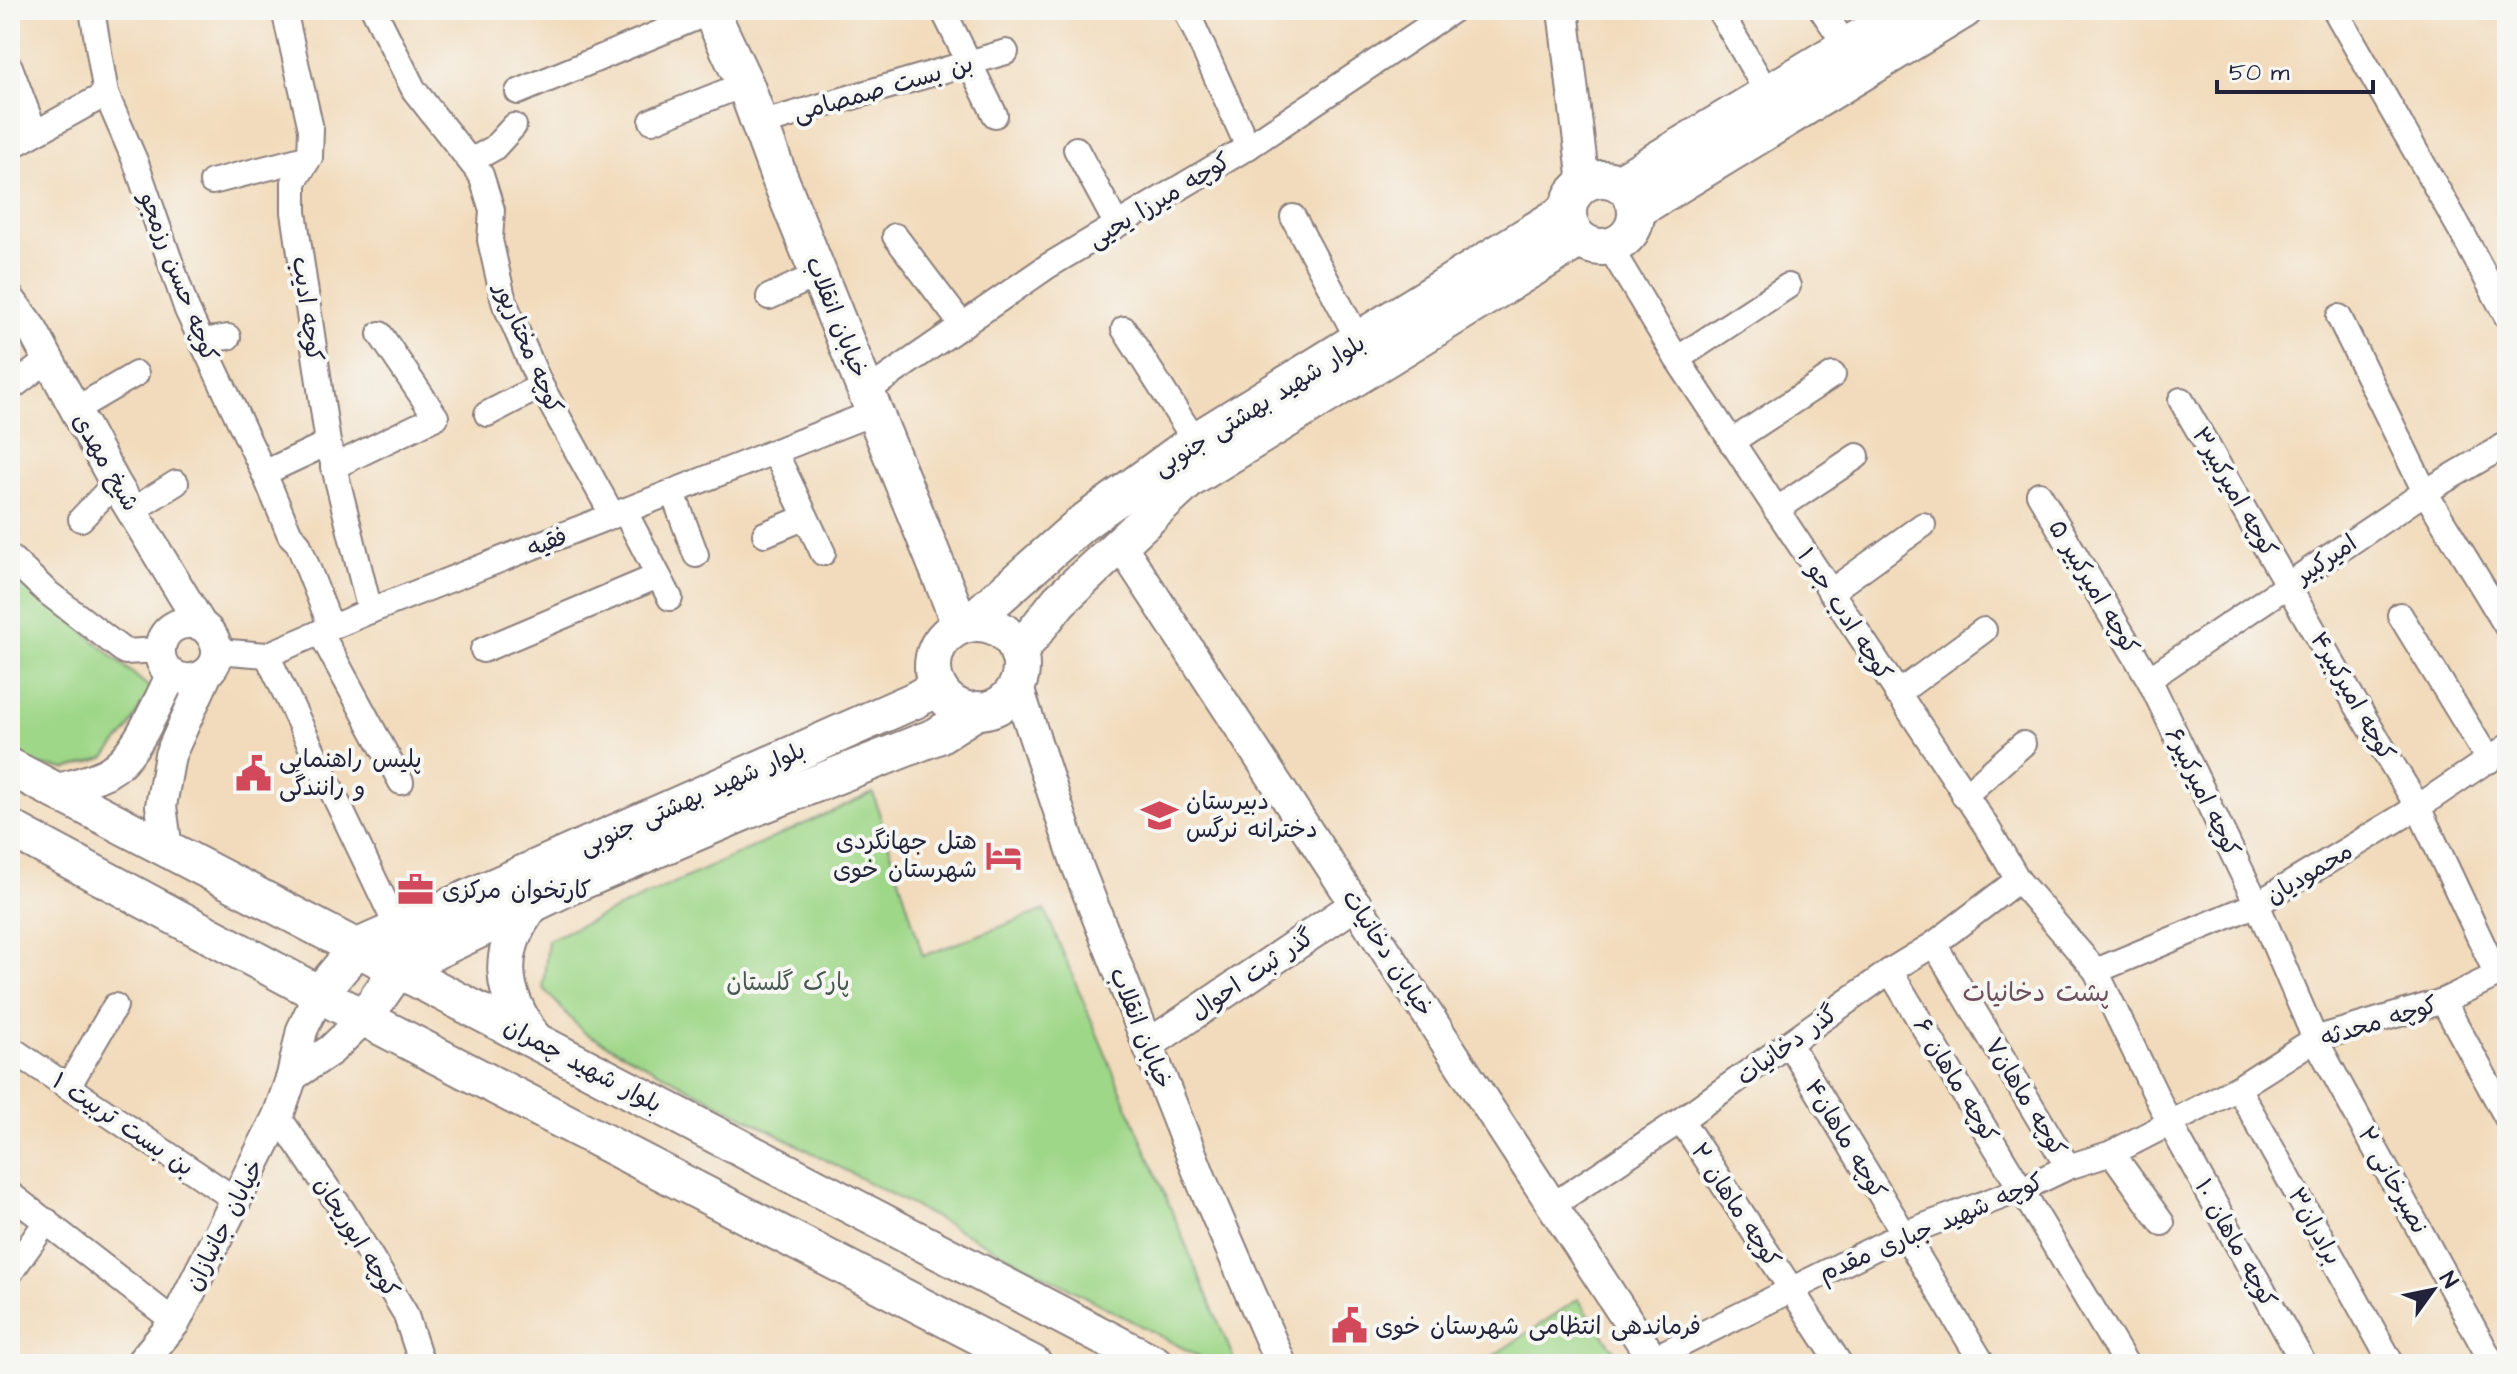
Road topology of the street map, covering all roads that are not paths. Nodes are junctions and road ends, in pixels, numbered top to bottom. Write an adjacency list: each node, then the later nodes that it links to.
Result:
1 (92, 10): 20 (street, کوچه حسن رزمجو)
2 (284, 10): 30 (street, کوچه ادیب)
3 (374, 10): 31 (street, کوچه مختارپور)
4 (943, 10): 16 (street)
5 (1186, 10): 28 (street)
6 (1453, 10): 28 (street, کوچه میرزا یحیی)
7 (1563, 10): 35 (street)
8 (1719, 10): 21 (street)
9 (1822, 10): 14 (street)
10 (1906, 10): 14 (main road)
11 (1964, 10): 33 (main road)
12 (2335, 10): 43 (street)
13 (710, 11): 18 (main road, خیابان انقلاب); 19 (street)
14 (1847, 47): 21 (main road)
15 (1006, 52): 16 (street, بن بست صمصامی)
16 (968, 63): 22 (street); 24 (street, بن بست صمصامی)
17 (10, 67): 26 (street)
18 (745, 84): 23 (street); 24 (main road, خیابان انقلاب)
19 (518, 92)
20 (106, 94): 26 (street); 48 (street, کوچه حسن رزمجو)
21 (1768, 94): 33 (main road)
22 (995, 115)
23 (652, 121)
24 (760, 124): 38 (main road, خیابان انقلاب)
25 (514, 126): 31 (street)
26 (35, 133): 27 (street)
27 (10, 147)
28 (1248, 147): 36 (street, کوچه میرزا یحیی)
29 (1076, 149): 36 (street)
30 (310, 157): 32 (street); 62 (street, کوچه ادیب)
31 (471, 161): 54 (street, کوچه مختارپور)
32 (212, 182)
33 (1628, 196): 35 (main road); 35 (main road)
34 (1293, 217): 49 (street)
35 (1585, 220): 49 (main road, بلوار شهید بهشتی جنوبی); 51 (street, کوچه ادب جو ۱); 80 (main road, بلوار شهید بهشتی جنوبی)
36 (1117, 225): 44 (street, کوچه میرزا یحیی)
37 (895, 236): 44 (street)
38 (819, 274): 40 (street); 57 (main road, خیابان انقلاب)
39 (1788, 286): 51 (street)
40 (769, 297)
41 (10, 300): 50 (street, شیخ مهدی)
42 (2339, 317): 70 (street)
43 (2507, 317)
44 (962, 325): 57 (street, کوچه میرزا یحیی)
45 (1124, 329): 60 (street)
46 (380, 334): 66 (street)
47 (228, 337): 48 (street)
48 (201, 341): 67 (street, کوچه حسن رزمجو)
49 (1359, 341): 60 (main road, بلوار شهید بهشتی جنوبی)
50 (49, 359): 55 (street); 58 (street, شیخ مهدی)
51 (1677, 359): 61 (street, کوچه ادب جو ۱)
52 (136, 374): 58 (street)
53 (1833, 375): 61 (street)
54 (541, 386): 59 (street); 75 (street, کوچه مختارپور)
55 (10, 389)
56 (2181, 400): 86 (street, کوچه امیرکبیر۳)
57 (871, 402): 64 (street, فقیه); 93 (main road, خیابان انقلاب)
58 (76, 409): 68 (street, شیخ مهدی)
59 (487, 414)
60 (1195, 441): 84 (main road, بلوار شهید بهشتی جنوبی)
61 (1731, 442): 74 (street, کوچه ادب جو ۱)
62 (328, 443): 66 (street, کوچه ادیب); 67 (street)
63 (2507, 444): 70 (street, امیرکبیر)
64 (775, 452): 71 (street, فقیه); 76 (street)
65 (1857, 456): 74 (street)
66 (333, 467): 90 (street, کوچه ادیب)
67 (264, 473): 95 (street, کوچه حسن رزمجو)
68 (115, 483): 73 (street, شیخ مهدی); 77 (street)
69 (176, 483): 73 (street)
70 (2425, 492): 86 (street, امیرکبیر); 94 (street)
71 (673, 493): 75 (street, فقیه); 82 (street)
72 (2039, 494): 102 (street, کوچه امیرکبیر ۵)
73 (133, 510): 92 (street, شیخ مهدی)
74 (1776, 510): 87 (street, کوچه ادب جو ۱)
75 (619, 514): 85 (street, کوچه مختارپور); 90 (street, فقیه)
76 (806, 517): 79 (street); 81 (street)
77 (81, 519)
78 (1923, 525): 87 (street)
79 (765, 534)
80 (1120, 544): 89 (main road, بلوار شهید بهشتی جنوبی); 117 (street, خیابان دخانیات)
81 (823, 553)
82 (696, 555)
83 (10, 557): 99 (street)
84 (1029, 568): 89 (main road); 93 (main road, بلوار شهید بهشتی جنوبی)
85 (658, 576): 88 (street, کوچه مختارپور); 97 (street)
86 (2288, 585): 102 (street, امیرکبیر); 112 (street, کوچه امیرکبیر۴)
87 (1830, 592): 104 (street, کوچه ادب جو ۱)
88 (670, 598)
89 (1059, 601): 101 (main road, بلوار شهید بهشتی جنوبی)
90 (370, 611): 95 (street, فقیه)
91 (2400, 615): 107 (street)
92 (201, 625): 99 (street); 100 (street)
93 (964, 625): 101 (main road); 103 (main road)
94 (2507, 627)
95 (326, 629): 98 (street, فقیه); 109 (street, کوچه حسن رزمجو)
96 (1984, 630): 104 (street)
97 (483, 650)
98 (267, 655): 100 (street, فقیه); 119 (street)
99 (166, 662): 100 (street); 110 (street)
100 (212, 662): 114 (street)
101 (1017, 669): 105 (main road); 133 (street, خیابان انقلاب)
102 (2149, 679): 118 (street, کوچه امیرکبیر۶)
103 (938, 687): 105 (main road); 119 (main road, بلوار شهید بهشتی جنوبی)
104 (1897, 694): 111 (street, کوچه ادب جو ۱)
105 (978, 710): 116 (main road, بلوار شهید بهشتی جنوبی)
106 (2023, 744): 111 (street)
107 (2502, 752): 112 (street, محمودیان)
108 (10, 767): 110 (main road, بلوار شهید چمران)
109 (401, 782)
110 (55, 790): 114 (main road, بلوار شهید چمران)
111 (1964, 796): 115 (street, کوچه ادب جو ۱)
112 (2418, 807): 118 (street, محمودیان); 125 (street, کوچه امیرکبیر۴)
113 (10, 828): 126 (main road)
114 (167, 849): 121 (main road, بلوار شهید چمران)
115 (2018, 880): 120 (street, گذر دخانیات); 124 (street, کوچه ادب جو ۱)
116 (532, 904): 122 (main road, بلوار شهید بهشتی جنوبی); 130 (main road)
117 (1356, 904): 133 (street, گذر ثبت احوال); 147 (street, خیابان دخانیات)
118 (2257, 904): 124 (street, محمودیان); 131 (street, کوچه امیرکبیر۶)
119 (398, 929): 121 (main road, بلوار شهید بهشتی جنوبی); 122 (street)
120 (1934, 944): 123 (street, گذر دخانیات); 143 (street, کوچه ماهان۷)
121 (358, 947): 122 (main road, بلوار شهید چمران); 126 (main road)
122 (399, 968): 129 (main road); 130 (main road, بلوار شهید چمران)
123 (1890, 971): 132 (street, گذر دخانیات); 144 (street, کوچه ماهان ۶)
124 (2096, 971): 141 (street, کوچه ماهان ۱۰)
125 (2502, 972): 127 (street, کوچه محدثه)
126 (319, 994): 129 (main road); 135 (street, خیابان جانبازان)
127 (2443, 1001): 131 (street, کوچه محدثه); 139 (street)
128 (115, 1006): 136 (street)
129 (364, 1018): 135 (street); 157 (main road)
130 (533, 1038): 158 (main road, بلوار شهید چمران)
131 (2315, 1039): 137 (street, کوچه محدثه); 165 (street, نصیرخانی ۲)
132 (1789, 1044): 140 (street, گذر دخانیات); 150 (street, کوچه ماهان۴)
133 (1148, 1045): 159 (street, خیابان انقلاب)
134 (10, 1048): 136 (street, بن بست تربیت ۱)
135 (292, 1076): 138 (street, خیابان جانبازان)
136 (68, 1087): 146 (street, بن بست تربیت ۱)
137 (2238, 1088): 141 (street, کوچه محدثه); 164 (street, برادران۳)
138 (278, 1116): 146 (street, خیابان جانبازان); 156 (street, کوچه ابوریحان)
139 (2507, 1118)
140 (1681, 1120): 147 (street, گذر دخانیات); 152 (street, کوچه ماهان ۲)
141 (2169, 1122): 142 (street, کوچه شهید جباری مقدم); 163 (street, کوچه ماهان ۱۰)
142 (2112, 1153): 143 (street, کوچه شهید جباری مقدم); 149 (street)
143 (2068, 1167): 144 (street, کوچه شهید جباری مقدم)
144 (2022, 1189): 150 (street, کوچه شهید جباری مقدم); 162 (street, کوچه ماهان ۶)
145 (10, 1194): 148 (street)
146 (236, 1200): 153 (street, خیابان جانبازان)
147 (1553, 1205): 154 (street, خیابان دخانیات)
148 (47, 1221): 151 (street); 153 (street)
149 (2162, 1223)
150 (1903, 1234): 152 (street, کوچه شهید جباری مقدم); 161 (street, کوچه ماهان۴)
151 (10, 1273)
152 (1791, 1289): 154 (street, کوچه شهید جباری مقدم); 160 (street, کوچه ماهان ۲)
153 (175, 1322): 155 (street, خیابان جانبازان)
154 (1654, 1361)
155 (140, 1364)
156 (422, 1364)
157 (1033, 1364)
158 (1155, 1364)
159 (1281, 1364)
160 (1840, 1364)
161 (1983, 1364)
162 (2126, 1364)
163 (2304, 1364)
164 (2392, 1364)
165 (2493, 1364)

